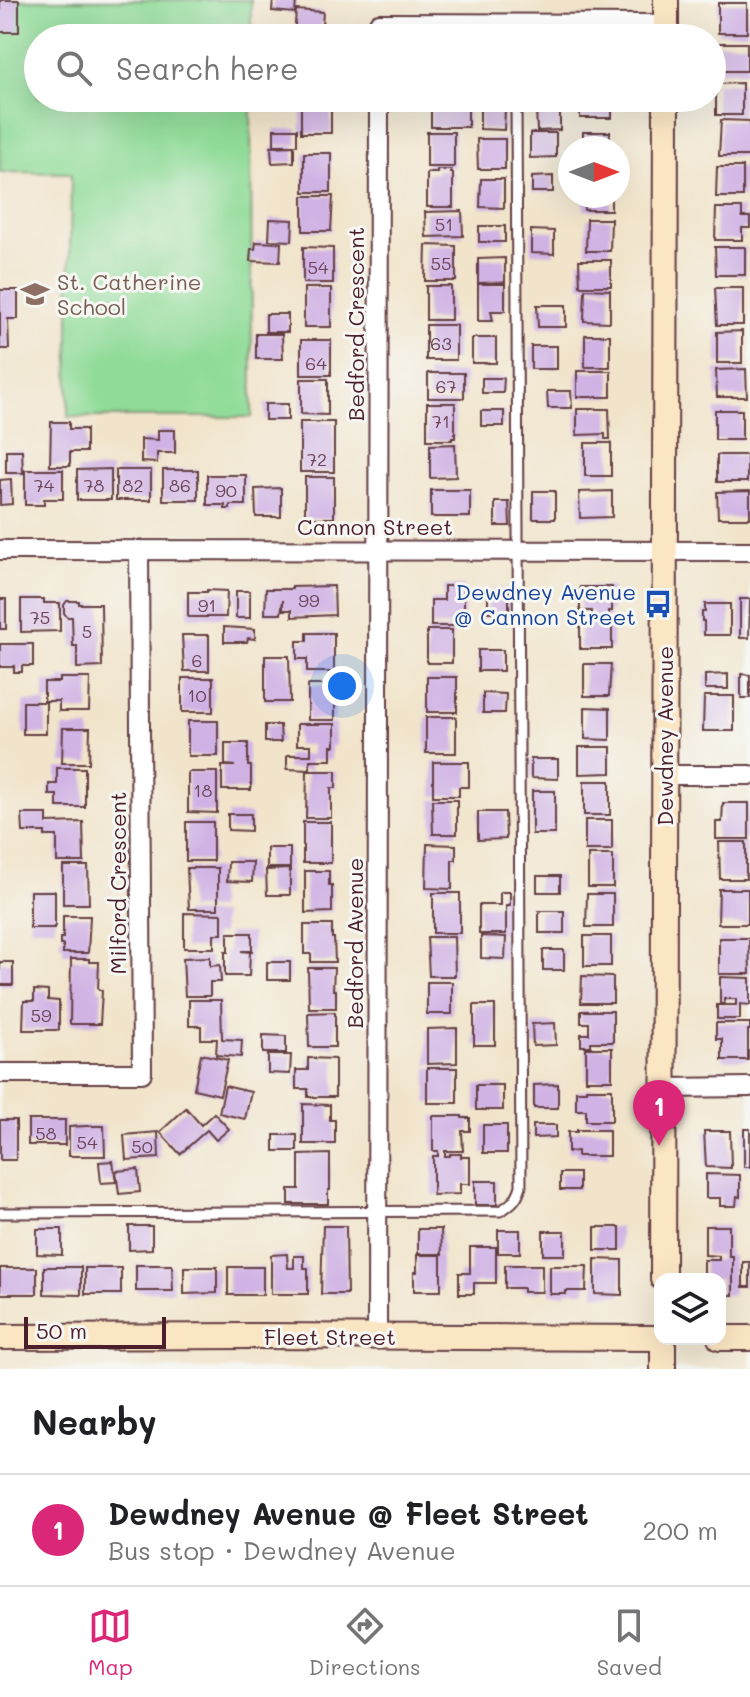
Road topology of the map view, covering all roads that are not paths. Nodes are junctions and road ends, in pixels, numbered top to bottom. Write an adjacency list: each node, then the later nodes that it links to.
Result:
1 (666, 21): 2 (street)
2 (621, 24)
3 (379, 112): 8 (street, Bedford Crescent)
4 (516, 112): 9 (lane)
5 (666, 112): 10 (street, Dewdney Avenue)
6 (0, 550): 7 (street, Cannon Street)
7 (139, 550): 8 (street, Cannon Street); 14 (street, Milford Crescent)
8 (379, 550): 9 (street, Cannon Street); 17 (street, Bedford Avenue)
9 (517, 550): 10 (street, Cannon Street); 17 (lane)
10 (665, 550): 11 (street, Cannon Street); 12 (street, Dewdney Avenue)
11 (750, 551)
12 (664, 775): 13 (street); 16 (street, Dewdney Avenue)
13 (750, 775)
14 (0, 1073)
15 (750, 1087): 16 (street)
16 (663, 1088): 19 (street, Dewdney Avenue)
17 (378, 1212): 18 (lane); 20 (street, Bedford Avenue)
18 (0, 1213)
19 (663, 1273)
20 (377, 1336): 21 (street, Fleet Street); 22 (street, Fleet Street)
21 (0, 1337)
22 (654, 1338)
23 (726, 1338): 24 (street)
24 (750, 1338)
25 (661, 1345): 26 (street)
26 (663, 1369)

